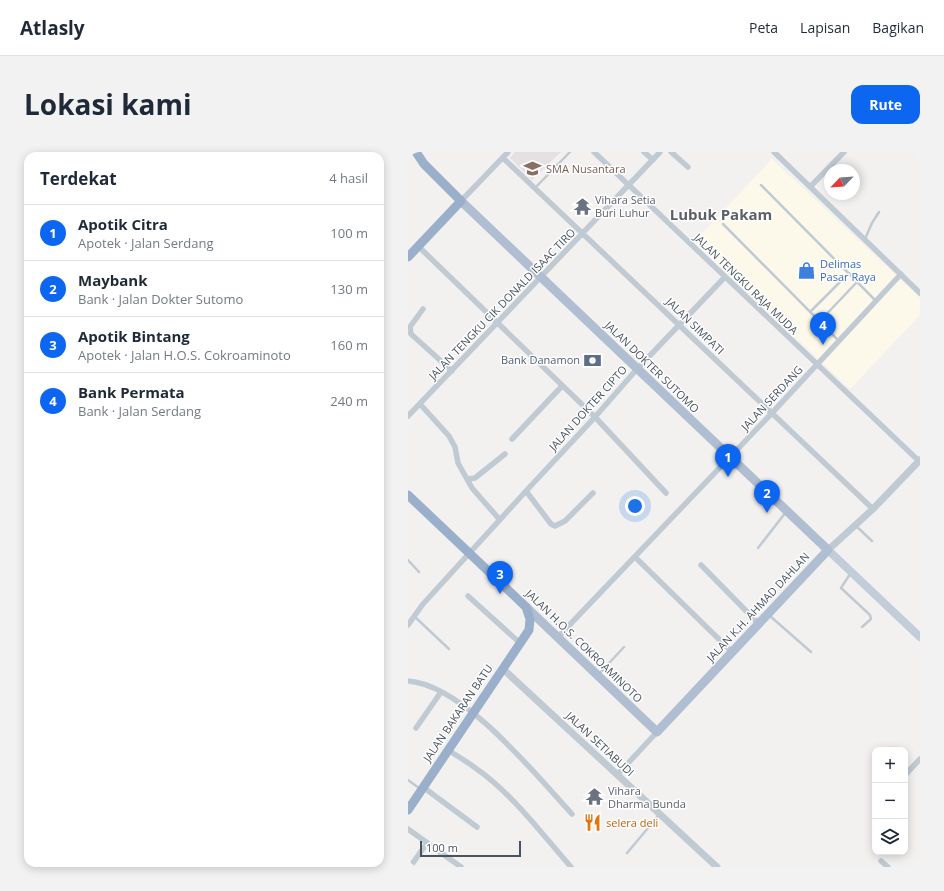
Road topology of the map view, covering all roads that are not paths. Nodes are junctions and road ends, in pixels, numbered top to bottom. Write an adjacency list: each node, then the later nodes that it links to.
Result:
1 (416, 152): 17 (highway)
2 (508, 152): 10 (street)
3 (570, 152): 16 (lane)
4 (594, 152): 14 (street, JALAN TENGKU RAJA MUDA)
5 (644, 152): 11 (street)
6 (660, 152): 11 (street, JALAN TENGKU CIK DONALD ISAAC TIRO)
7 (671, 152): 12 (street)
8 (774, 152): 15 (street)
9 (844, 152): 15 (street)
10 (502, 158): 16 (street, JALAN SIMPATI); 17 (street)
11 (653, 160): 14 (street, JALAN TENGKU CIK DONALD ISAAC TIRO)
12 (688, 167)
13 (761, 185): 24 (lane)
14 (629, 186): 20 (street, JALAN TENGKU CIK DONALD ISAAC TIRO); 27 (street, JALAN TENGKU RAJA MUDA)
15 (810, 187): 21 (street)
16 (535, 188): 20 (street, JALAN SIMPATI)
17 (461, 201): 22 (highway); 26 (main road, JALAN DOKTER SUTOMO)
18 (879, 212): 21 (lane)
19 (722, 224): 32 (lane)
20 (583, 234): 26 (street, JALAN TENGKU CIK DONALD ISAAC TIRO); 35 (street, JALAN SIMPATI)
21 (864, 239): 25 (street)
22 (418, 246): 23 (highway); 34 (street)
23 (408, 257)
24 (849, 273): 28 (lane); 32 (lane)
25 (901, 274): 29 (street); 30 (street, JALAN SERDANG)
26 (540, 277): 34 (street, JALAN TENGKU CIK DONALD ISAAC TIRO); 38 (main road, JALAN DOKTER SUTOMO)
27 (724, 278): 35 (street, JALAN DOKTER CIPTO); 37 (street, JALAN TENGKU RAJA MUDA)
28 (857, 282): 30 (lane); 33 (lane)
29 (920, 293)
30 (876, 301): 36 (street, JALAN SERDANG)
31 (423, 309): 39 (street)
32 (810, 312): 33 (lane)
33 (820, 322): 36 (lane)
34 (498, 323): 39 (street, JALAN TENGKU CIK DONALD ISAAC TIRO); 40 (street)
35 (680, 326): 38 (street, JALAN DOKTER CIPTO); 42 (street, JALAN SIMPATI)
36 (839, 341): 37 (street, JALAN SERDANG)
37 (817, 365): 42 (street, JALAN SERDANG); 48 (street, JALAN TENGKU RAJA MUDA)
38 (637, 369): 44 (street, JALAN DOKTER CIPTO); 47 (main road, JALAN DOKTER SUTOMO)
39 (452, 370): 41 (street, JALAN TENGKU CIK DONALD ISAAC TIRO)
40 (562, 386): 44 (street); 45 (street)
41 (420, 404): 43 (street, JALAN TENGKU CIK DONALD ISAAC TIRO); 49 (street)
42 (772, 413): 47 (street, JALAN SERDANG); 54 (street, JALAN SIMPATI)
43 (408, 416)
44 (595, 417): 50 (street, JALAN DOKTER CIPTO); 52 (street)
45 (512, 439)
46 (505, 454): 49 (street)
47 (730, 457): 55 (main road, JALAN DOKTER SUTOMO); 62 (street, JALAN SERDANG)
48 (920, 461): 54 (street, JALAN K.H. AHMAD DAHLAN)
49 (469, 480): 56 (street)
50 (526, 491): 51 (street); 56 (street, JALAN DOKTER CIPTO)
51 (593, 493)
52 (666, 493)
53 (409, 497): 61 (highway, JALAN H.O.S. COKROAMINOTO)
54 (873, 508): 57 (street, JALAN K.H. AHMAD DAHLAN)
55 (786, 511): 59 (lane); 60 (main road, JALAN DOKTER SUTOMO)
56 (500, 520): 61 (street, JALAN DOKTER CIPTO)
57 (855, 525): 58 (lane); 60 (street, JALAN K.H. AHMAD DAHLAN)
58 (872, 542)
59 (758, 548)
60 (828, 550): 66 (main road); 69 (main road, JALAN K.H. AHMAD DAHLAN)
61 (470, 554): 68 (highway, JALAN H.O.S. COKROAMINOTO); 70 (street, JALAN DOKTER CIPTO)
62 (635, 557): 76 (street, JALAN SERDANG); 81 (street)
63 (408, 560): 65 (lane)
64 (701, 565): 71 (street)
65 (419, 572)
66 (852, 572): 73 (lane); 77 (main road)
67 (468, 596): 78 (street)
68 (526, 607): 74 (highway); 75 (main road, JALAN H.O.S. COKROAMINOTO)
69 (768, 614): 71 (main road, JALAN K.H. AHMAD DAHLAN); 82 (lane)
70 (414, 616): 72 (street, JALAN DOKTER CIPTO); 80 (lane)
71 (758, 624): 81 (main road, JALAN K.H. AHMAD DAHLAN)
72 (408, 625)
73 (862, 627)
74 (529, 630): 75 (main road); 78 (highway, JALAN BAKARAN BATU)
75 (550, 630): 76 (main road, JALAN H.O.S. COKROAMINOTO)
76 (558, 637): 84 (main road, JALAN H.O.S. COKROAMINOTO)
77 (920, 637)
78 (520, 643): 83 (highway, JALAN BAKARAN BATU)
79 (624, 647): 84 (lane)
80 (449, 649)
81 (732, 652): 89 (main road, JALAN K.H. AHMAD DAHLAN)
82 (811, 652)
83 (503, 669): 87 (highway, JALAN BAKARAN BATU); 93 (street, JALAN SETIABUDI)
84 (598, 676): 89 (main road, JALAN H.O.S. COKROAMINOTO)
85 (408, 681): 86 (street)
86 (441, 692): 87 (street); 88 (street)
87 (474, 712): 90 (highway, JALAN BAKARAN BATU); 97 (street)
88 (416, 728)
89 (657, 732): 93 (street, JALAN K.H. AHMAD DAHLAN)
90 (448, 750): 95 (highway, JALAN BAKARAN BATU); 106 (street)
91 (920, 759): 92 (street)
92 (908, 772)
93 (617, 775): 98 (street, JALAN SETIABUDI)
94 (408, 780): 95 (lane)
95 (422, 789): 96 (highway, JALAN BAKARAN BATU); 99 (street)
96 (408, 810)
97 (572, 814)
98 (660, 814): 102 (lane); 107 (street, JALAN SETIABUDI)
99 (477, 826)
100 (408, 829): 101 (street)
101 (427, 843): 104 (street); 105 (street)
102 (627, 853)
103 (881, 861): 108 (street)
104 (459, 866)
105 (410, 867)
106 (571, 867)
107 (717, 867)
108 (888, 867)

